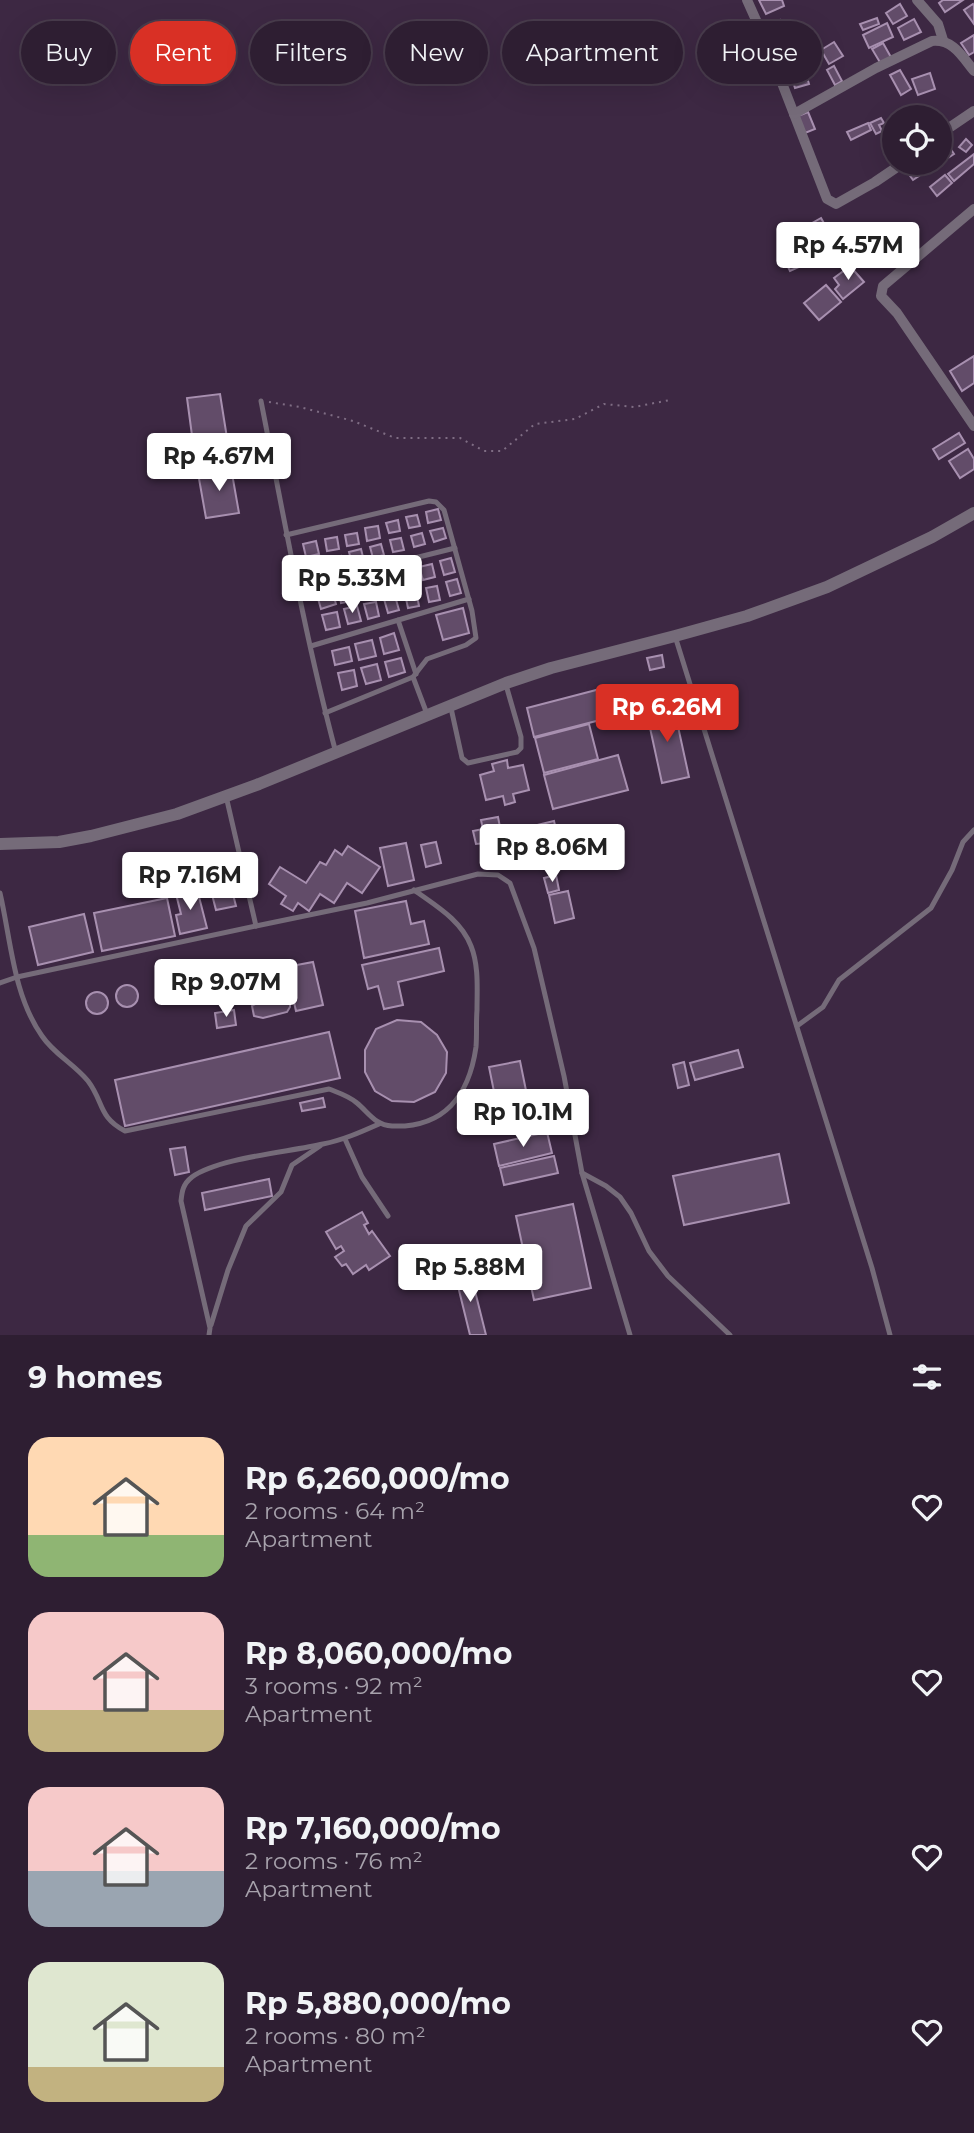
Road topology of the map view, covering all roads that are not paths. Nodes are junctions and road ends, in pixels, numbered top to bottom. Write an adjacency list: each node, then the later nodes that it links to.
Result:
1 (747, 0): 6 (street)
2 (917, 0): 3 (street)
3 (943, 40): 4 (street); 6 (street)
4 (974, 71)
5 (974, 111): 7 (street)
6 (794, 114): 8 (street)
7 (952, 126)
8 (884, 175)
9 (974, 209): 11 (street)
10 (261, 401): 13 (lane)
11 (974, 426)
12 (974, 513): 18 (street)
13 (286, 535): 14 (lane); 15 (lane)
14 (455, 548): 15 (lane); 16 (lane)
15 (298, 587): 19 (lane)
16 (469, 599): 17 (lane); 20 (lane)
17 (398, 620): 19 (lane); 20 (lane)
18 (676, 636): 21 (street); 34 (lane)
19 (311, 646): 23 (lane)
20 (414, 676): 23 (lane); 24 (lane)
21 (506, 683): 22 (street); 22 (lane)
22 (450, 705): 24 (street)
23 (325, 713): 25 (lane)
24 (427, 714): 25 (street)
25 (336, 753): 26 (street)
26 (226, 796): 28 (street); 31 (lane)
27 (974, 830): 34 (lane)
28 (0, 844)
29 (414, 890): 31 (lane); 35 (lane); 38 (lane)
30 (0, 893): 32 (lane)
31 (256, 926): 32 (lane)
32 (17, 976): 33 (lane); 35 (lane)
33 (0, 983)
34 (797, 1026): 43 (lane)
35 (379, 1124): 36 (lane)
36 (345, 1139): 37 (lane); 39 (lane)
37 (322, 1144): 40 (lane); 40 (lane)
38 (582, 1173): 41 (lane); 42 (lane)
39 (388, 1216)
40 (209, 1332)
41 (630, 1335)
42 (730, 1335)
43 (890, 1335)

